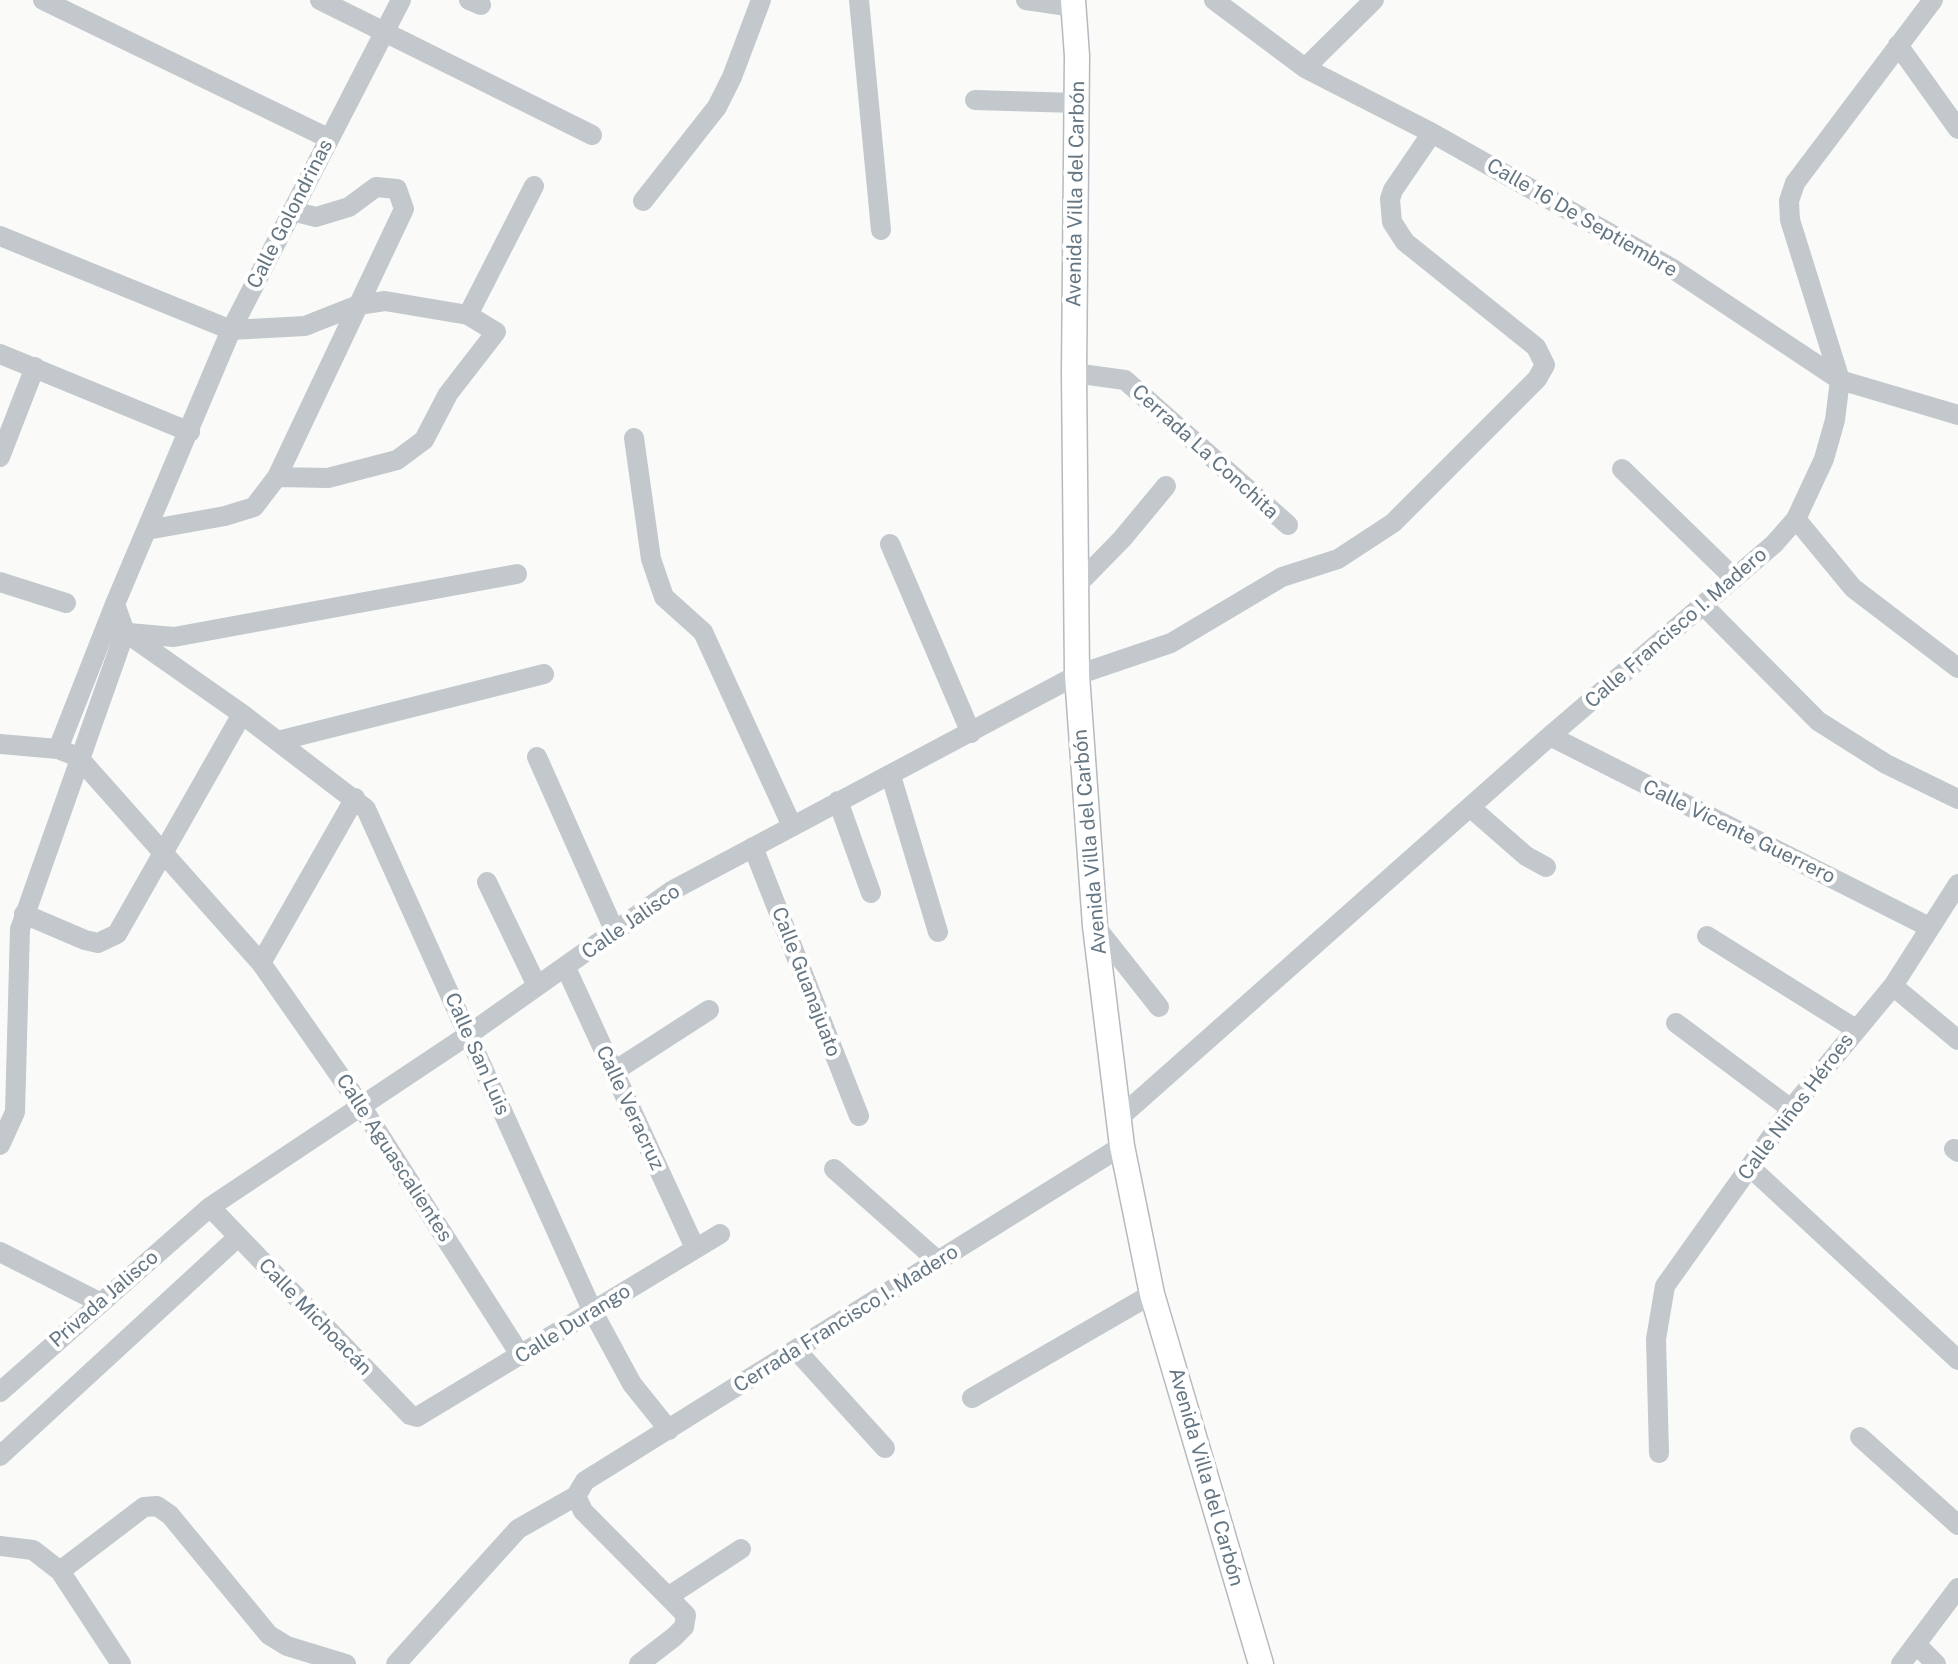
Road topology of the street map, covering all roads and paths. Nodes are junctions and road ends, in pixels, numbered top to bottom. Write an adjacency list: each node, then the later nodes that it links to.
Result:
1 (43, 0): 19 (street)
2 (320, 0): 11 (street)
3 (401, 0): 11 (street, Calle Golondrinas)
4 (761, 0): 21 (street)
5 (859, 0): 23 (street)
6 (1026, 0): 10 (street)
7 (1214, 0): 13 (street, Calle 16 De Septiembre)
8 (1374, 0): 13 (street)
9 (1933, 0): 12 (street, Calle Francisco I. Madero)
10 (1074, 3): 15 (main road, Avenida Villa del Carbón)
11 (386, 33): 18 (street); 19 (street, Calle Golondrinas)
12 (1898, 45): 16 (street); 31 (street, Calle Francisco I. Madero)
13 (1305, 68): 17 (street, Calle 16 De Septiembre)
14 (975, 100): 15 (street)
15 (1076, 103): 30 (main road, Avenida Villa del Carbón)
16 (1958, 129)
17 (1432, 133): 31 (street, Calle 16 De Septiembre); 53 (street, Calle Jalisco)
18 (592, 135)
19 (328, 138): 22 (street, Calle Golondrinas)
20 (534, 186): 26 (street)
21 (643, 201)
22 (292, 211): 25 (street); 27 (street, Calle Golondrinas)
23 (881, 230)
24 (0, 236): 27 (street)
25 (358, 305): 26 (street); 27 (street); 37 (street)
26 (468, 315): 37 (street)
27 (231, 330): 33 (street, Calle Golondrinas)
28 (0, 354): 29 (street)
29 (35, 367): 33 (street); 35 (street)
30 (1074, 373): 40 (street, Cerrada La Conchita); 46 (main road, Avenida Villa del Carbón)
31 (1840, 380): 32 (street, Calle 16 De Septiembre); 39 (street, Calle Francisco I. Madero)
32 (1958, 415)
33 (190, 432): 41 (street, Calle Golondrinas)
34 (634, 438): 67 (street)
35 (0, 457)
36 (1622, 469): 44 (street)
37 (277, 477): 41 (street)
38 (1166, 486): 46 (street)
39 (1796, 519): 44 (street, Calle Francisco I. Madero); 51 (street)
40 (1288, 525)
41 (147, 530): 48 (street, Calle Golondrinas)
42 (890, 544): 55 (street)
43 (517, 574): 50 (street)
44 (1734, 578): 49 (street, Calle Francisco I. Madero)
45 (0, 582): 47 (street)
46 (1077, 585): 53 (main road, Avenida Villa del Carbón)
47 (66, 603)
48 (115, 604): 50 (street); 59 (street, Calle Golondrinas)
49 (1703, 605): 56 (street, Calle Francisco I. Madero); 64 (street)
50 (125, 632): 54 (street); 60 (street)
51 (1958, 668)
52 (544, 674): 57 (street)
53 (1077, 675): 55 (street, Calle Jalisco); 75 (main road, Avenida Villa del Carbón)
54 (242, 714): 57 (street); 69 (street)
55 (971, 733): 62 (street, Calle Jalisco)
56 (1550, 736): 66 (street, Calle Francisco I. Madero); 76 (street, Calle Vicente Guerrero)
57 (278, 741): 63 (street)
58 (0, 744): 59 (street)
59 (58, 749): 60 (street)
60 (78, 757): 69 (street, Calle Aguascalientes); 74 (street)
61 (537, 757): 77 (street)
62 (891, 776): 65 (street, Calle Jalisco); 78 (street)
63 (355, 798): 81 (street); 89 (street, Calle San Luis)
64 (1958, 799)
65 (838, 801): 67 (street, Calle Jalisco); 73 (street)
66 (1471, 808): 70 (street); 96 (street, Calle Francisco I. Madero)
67 (792, 826): 68 (street, Calle Jalisco)
68 (753, 847): 77 (street, Calle Jalisco); 95 (street, Calle Guanajuato)
69 (164, 850): 74 (street); 81 (street, Calle Aguascalientes)
70 (1546, 867)
71 (487, 882): 83 (street)
72 (1958, 884): 76 (street, Calle Niños Héroes)
73 (871, 893)
74 (24, 914): 80 (street)
75 (1095, 926): 85 (street); 96 (main road, Avenida Villa del Carbón)
76 (1929, 927): 84 (street, Calle Niños Héroes)
77 (615, 932): 82 (street, Calle Jalisco)
78 (938, 932)
79 (1707, 936): 88 (street)
80 (10, 943): 91 (street)
81 (261, 963): 93 (street, Calle Aguascalientes)
82 (566, 968): 83 (street, Calle Jalisco); 92 (street, Calle Veracruz)
83 (537, 986): 89 (street, Calle Jalisco)
84 (1893, 986): 88 (street, Calle Niños Héroes); 90 (street)
85 (1159, 1007)
86 (709, 1010): 92 (street)
87 (1676, 1023): 94 (street)
88 (1854, 1028): 94 (street, Calle Niños Héroes)
89 (468, 1035): 93 (street, Calle Jalisco); 109 (street, Calle San Luis)
90 (1958, 1040)
91 (8, 1062): 97 (street)
92 (613, 1072): 104 (street, Calle Veracruz)
93 (361, 1106): 101 (street, Calle Jalisco); 111 (street, Calle Aguascalientes)
94 (1791, 1109): 99 (street, Calle Niños Héroes)
95 (859, 1116)
96 (1118, 1119): 98 (main road, Avenida Villa del Carbón)
97 (0, 1145)
98 (1122, 1146): 106 (street, Cerrada Francisco I. Madero); 107 (main road, Avenida Villa del Carbón)
99 (1751, 1168): 112 (street); 119 (street, Calle Niños Héroes)
100 (834, 1169): 106 (street)
101 (210, 1207): 103 (street, Calle Michoacán); 108 (street, Privada Jalisco)
102 (720, 1234): 104 (street, Calle Durango)
103 (238, 1237): 115 (street, Calle Michoacán); 120 (street)
104 (695, 1248): 109 (street, Calle Durango)
105 (0, 1252): 108 (street)
106 (938, 1261): 110 (street, Cerrada Francisco I. Madero)
107 (1152, 1294): 114 (street); 133 (main road, Avenida Villa del Carbón)
108 (99, 1302): 113 (street, Privada Jalisco)
109 (593, 1312): 111 (street, Calle Durango); 116 (street, Calle San Luis)
110 (797, 1351): 116 (street, Cerrada Francisco I. Madero); 118 (street)
111 (521, 1356): 115 (street, Calle Durango)
112 (1958, 1360)
113 (0, 1392)
114 (972, 1398)
115 (425, 1414)
116 (669, 1430): 121 (street, Cerrada Francisco I. Madero)
117 (1860, 1437): 122 (street)
118 (885, 1448)
119 (1659, 1453)
120 (0, 1456)
121 (576, 1496): 127 (street); 131 (street, Cerrada Francisco I. Madero)
122 (1958, 1525)
123 (0, 1546): 125 (street)
124 (741, 1549): 127 (street)
125 (60, 1571): 129 (street); 130 (street)
126 (1958, 1588): 128 (street)
127 (669, 1596): 132 (street)
128 (1916, 1644): 134 (street); 135 (street)
129 (121, 1664)
130 (346, 1664)
131 (396, 1664)
132 (639, 1664)
133 (1261, 1664)
134 (1901, 1664)
135 (1936, 1664)

